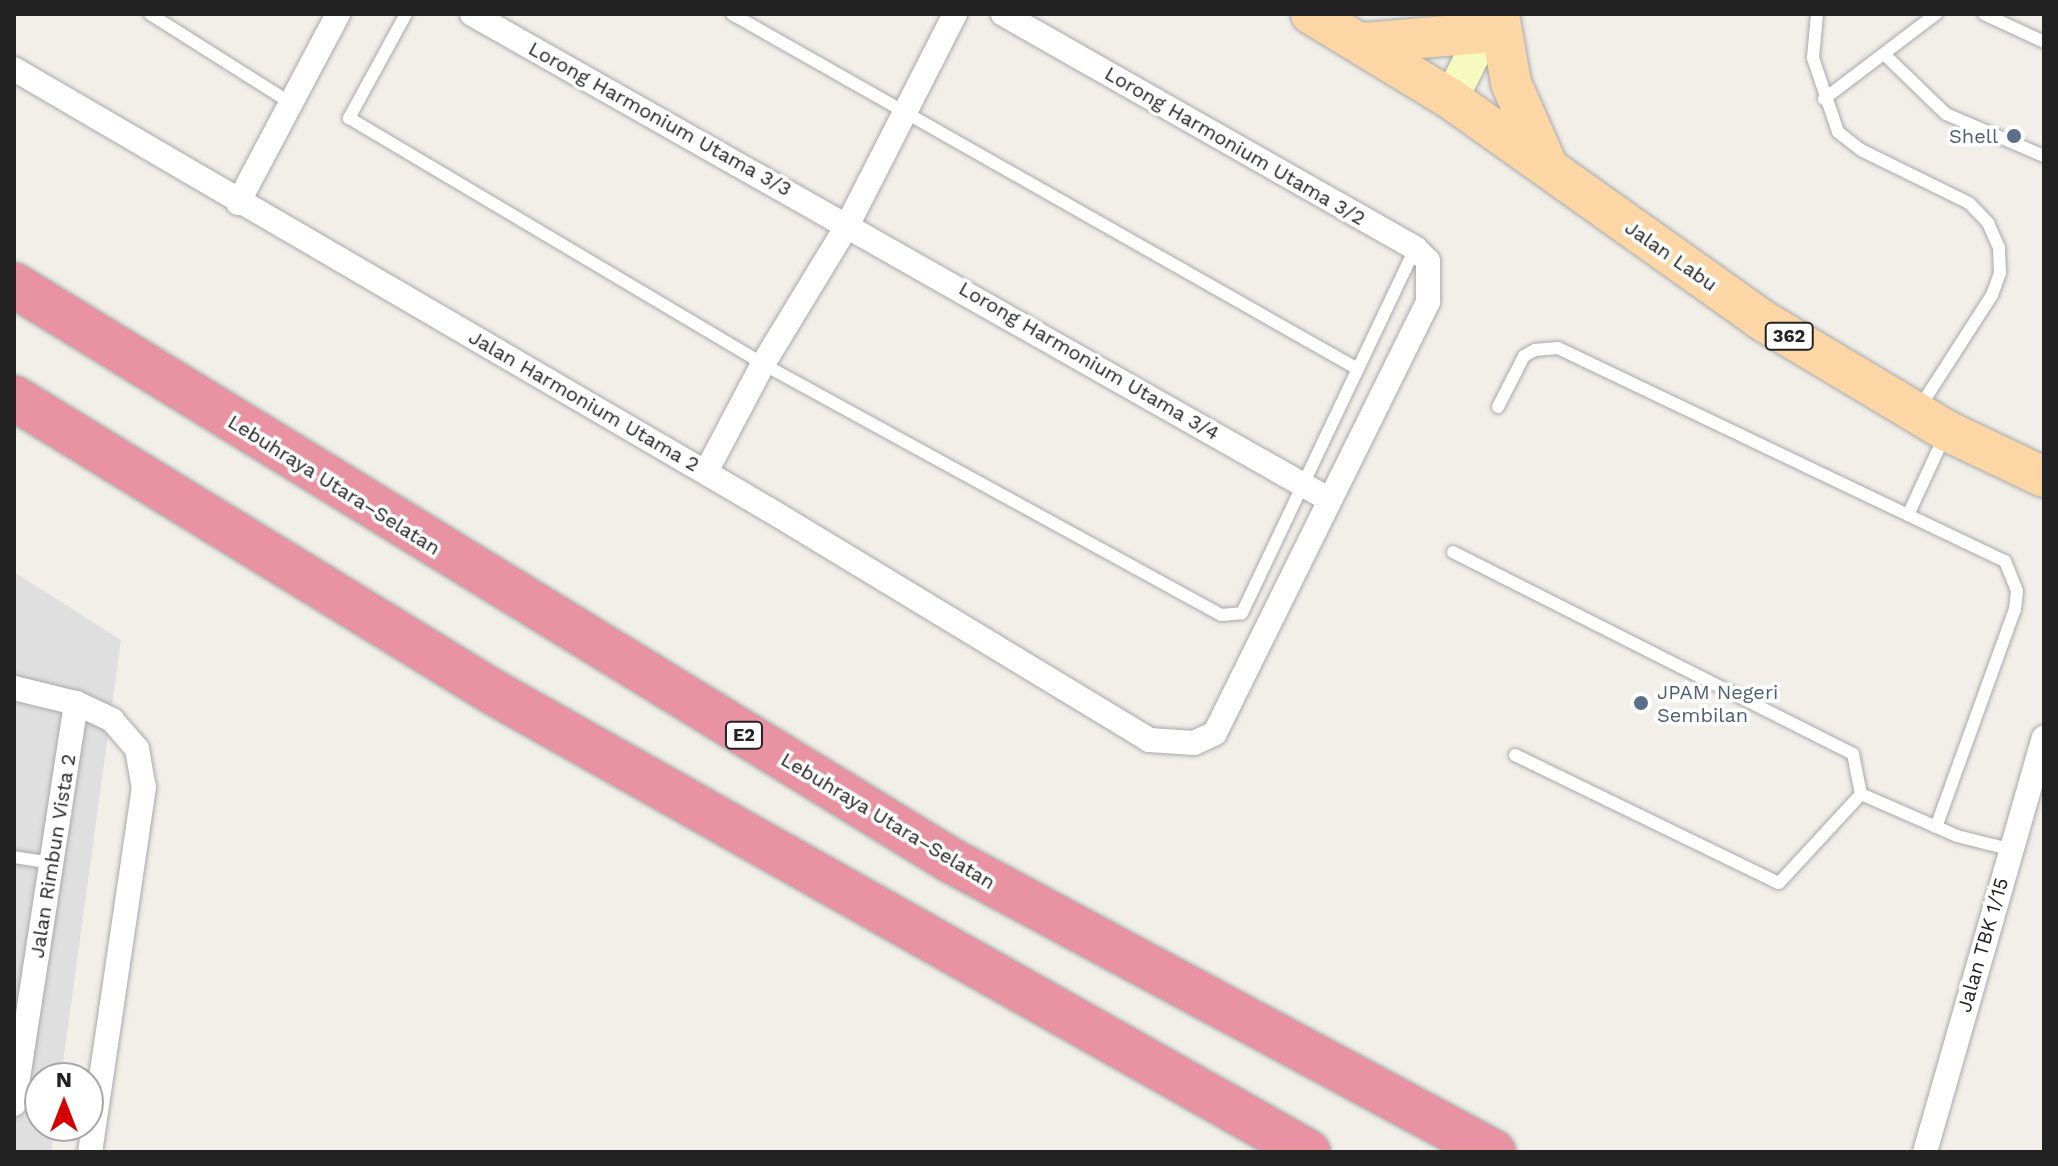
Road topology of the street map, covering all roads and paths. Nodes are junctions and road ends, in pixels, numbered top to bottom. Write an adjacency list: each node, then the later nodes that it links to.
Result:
1 (150, 14): 19 (lane)
2 (338, 14): 19 (street)
3 (406, 14): 27 (lane)
4 (472, 14): 24 (street, Lorong Harmonium Utama 3/3)
5 (732, 14): 20 (lane)
6 (955, 14): 20 (street)
7 (1003, 14): 25 (street, Lorong Harmonium Utama 3/2)
8 (1311, 14): 14 (main road, Jalan Labu / 362)
9 (1817, 14): 18 (lane)
10 (1936, 14): 15 (lane)
11 (1984, 14): 13 (lane)
12 (1492, 20): 14 (main road); 17 (main road); 22 (main road)
13 (2044, 42)
14 (1363, 43): 17 (main road, Jalan Labu / 362)
15 (1884, 54): 18 (lane); 21 (lane)
16 (14, 69): 23 (street, Jalan Harmonium Utama 2)
17 (1451, 99): 22 (main road, Jalan Labu / 362)
18 (1824, 99): 31 (lane)
19 (291, 103): 23 (street)
20 (905, 115): 24 (street); 28 (lane)
21 (2044, 156)
22 (1549, 169): 31 (main road, Jalan Labu / 362)
23 (238, 203): 32 (street, Jalan Harmonium Utama 2)
24 (848, 224): 27 (street); 34 (street, Lorong Harmonium Utama 3/4)
25 (1415, 248): 28 (lane); 35 (street)
26 (14, 285): 52 (highway, Lebuhraya Utara–Selatan / E2)
27 (763, 364): 32 (street); 34 (lane)
28 (1356, 368): 34 (lane)
29 (14, 398): 51 (highway)
30 (1498, 407): 36 (lane)
31 (1932, 422): 33 (main road, Jalan Labu / 362); 36 (lane)
32 (706, 472): 35 (street, Jalan Harmonium Utama 2)
33 (2044, 477)
34 (1304, 485): 35 (street, Lorong Harmonium Utama 3/4)
35 (1330, 500)
36 (1908, 515): 44 (lane)
37 (1453, 552): 43 (lane)
38 (14, 688): 39 (street)
39 (76, 703): 47 (street, Jalan Rimbun Vista 2); 50 (street)
40 (2044, 738): 42 (street, Jalan TBK 1/15)
41 (1515, 755): 43 (lane)
42 (2039, 778): 45 (street, Jalan TBK 1/15)
43 (1861, 794): 44 (lane)
44 (1936, 827): 45 (lane)
45 (2009, 849): 53 (street, Jalan TBK 1/15)
46 (14, 857): 47 (lane)
47 (52, 863): 48 (street, Jalan Rimbun Vista 2)
48 (20, 1033): 49 (street, Jalan Rimbun Vista 2)
49 (14, 1104)
50 (90, 1152)
51 (1308, 1152)
52 (1493, 1152)
53 (1925, 1152)

